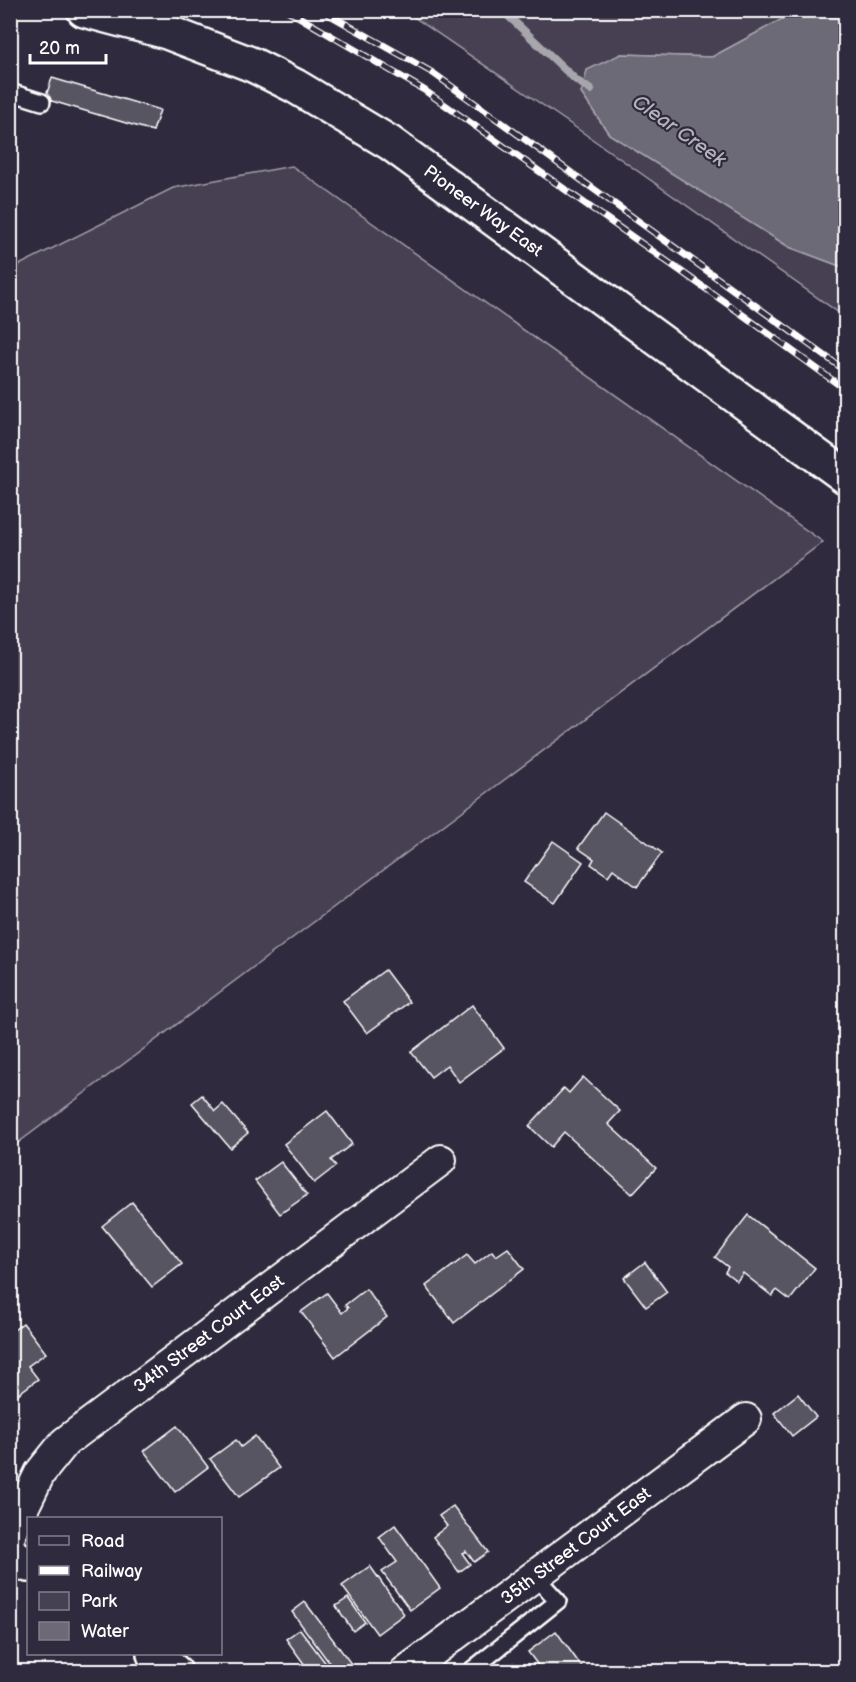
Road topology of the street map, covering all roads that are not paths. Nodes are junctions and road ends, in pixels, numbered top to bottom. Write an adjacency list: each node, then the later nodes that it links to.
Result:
1 (84, 10): 4 (main road, Pioneer Way East)
2 (10, 92): 3 (lane)
3 (42, 102)
4 (846, 477)
5 (441, 1160): 7 (street, 34th Street Court East)
6 (746, 1419): 10 (street, 35th Street Court East)
7 (10, 1535)
8 (10, 1553): 9 (main road)
9 (27, 1564)
10 (535, 1576): 13 (street, 35th Street Court East); 14 (lane)
11 (156, 1655): 12 (main road)
12 (175, 1671)
13 (405, 1671)
14 (470, 1671)

